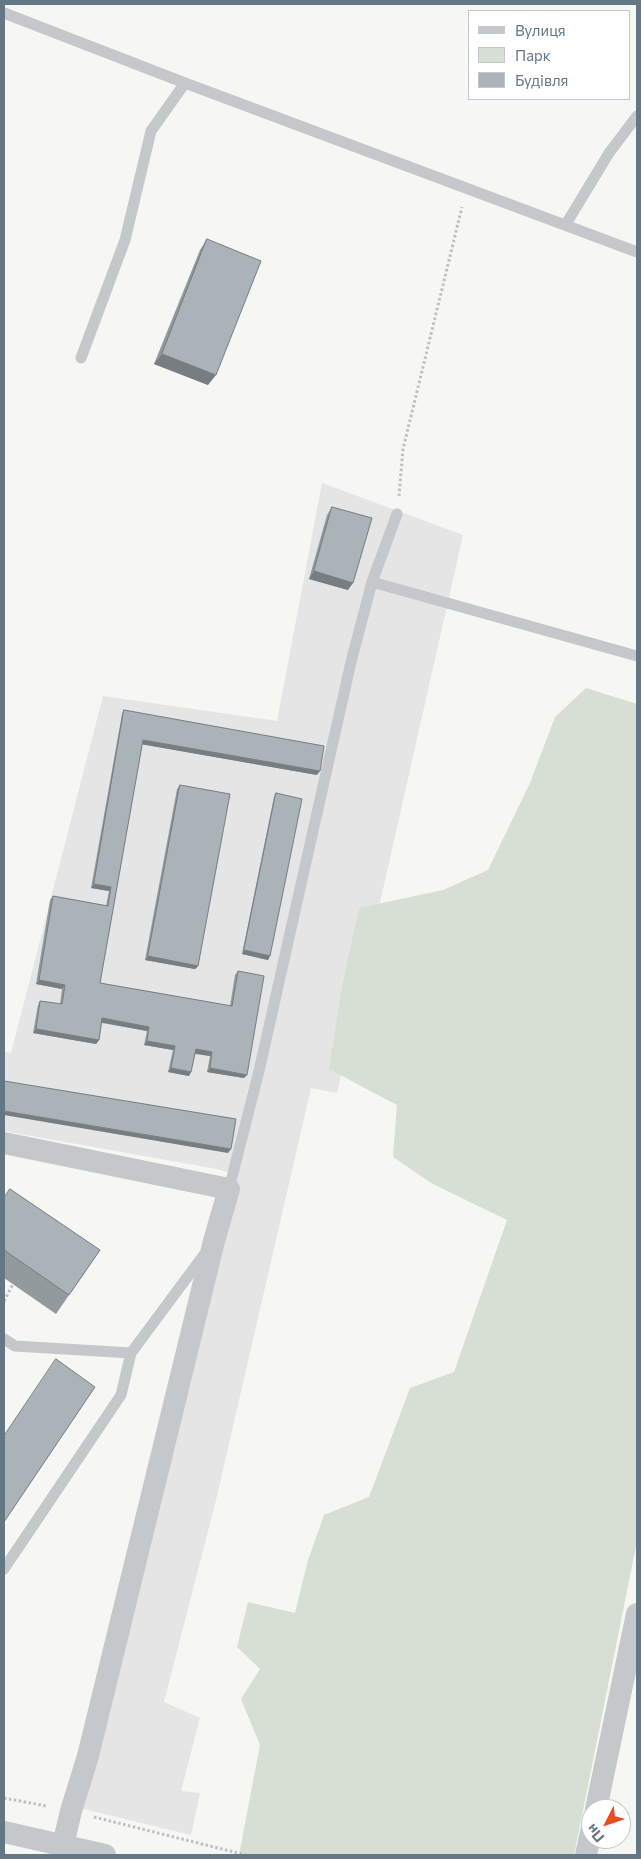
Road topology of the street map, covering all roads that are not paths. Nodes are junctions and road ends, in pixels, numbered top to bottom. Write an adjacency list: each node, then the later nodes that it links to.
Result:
1 (4, 13): 2 (lane)
2 (185, 83): 4 (lane); 6 (lane)
3 (637, 116): 4 (lane)
4 (566, 224): 5 (lane)
5 (637, 252)
6 (81, 358)
7 (397, 514): 8 (lane)
8 (372, 582): 9 (lane); 11 (lane)
9 (637, 656)
10 (4, 1143): 11 (street)
11 (229, 1189): 12 (street)
12 (214, 1240): 14 (lane); 19 (street)
13 (4, 1339): 14 (lane)
14 (131, 1353): 15 (lane)
15 (4, 1569)
16 (637, 1614): 17 (street)
17 (598, 1799)
18 (4, 1832): 19 (street)
19 (63, 1845): 20 (street)
20 (105, 1855)

